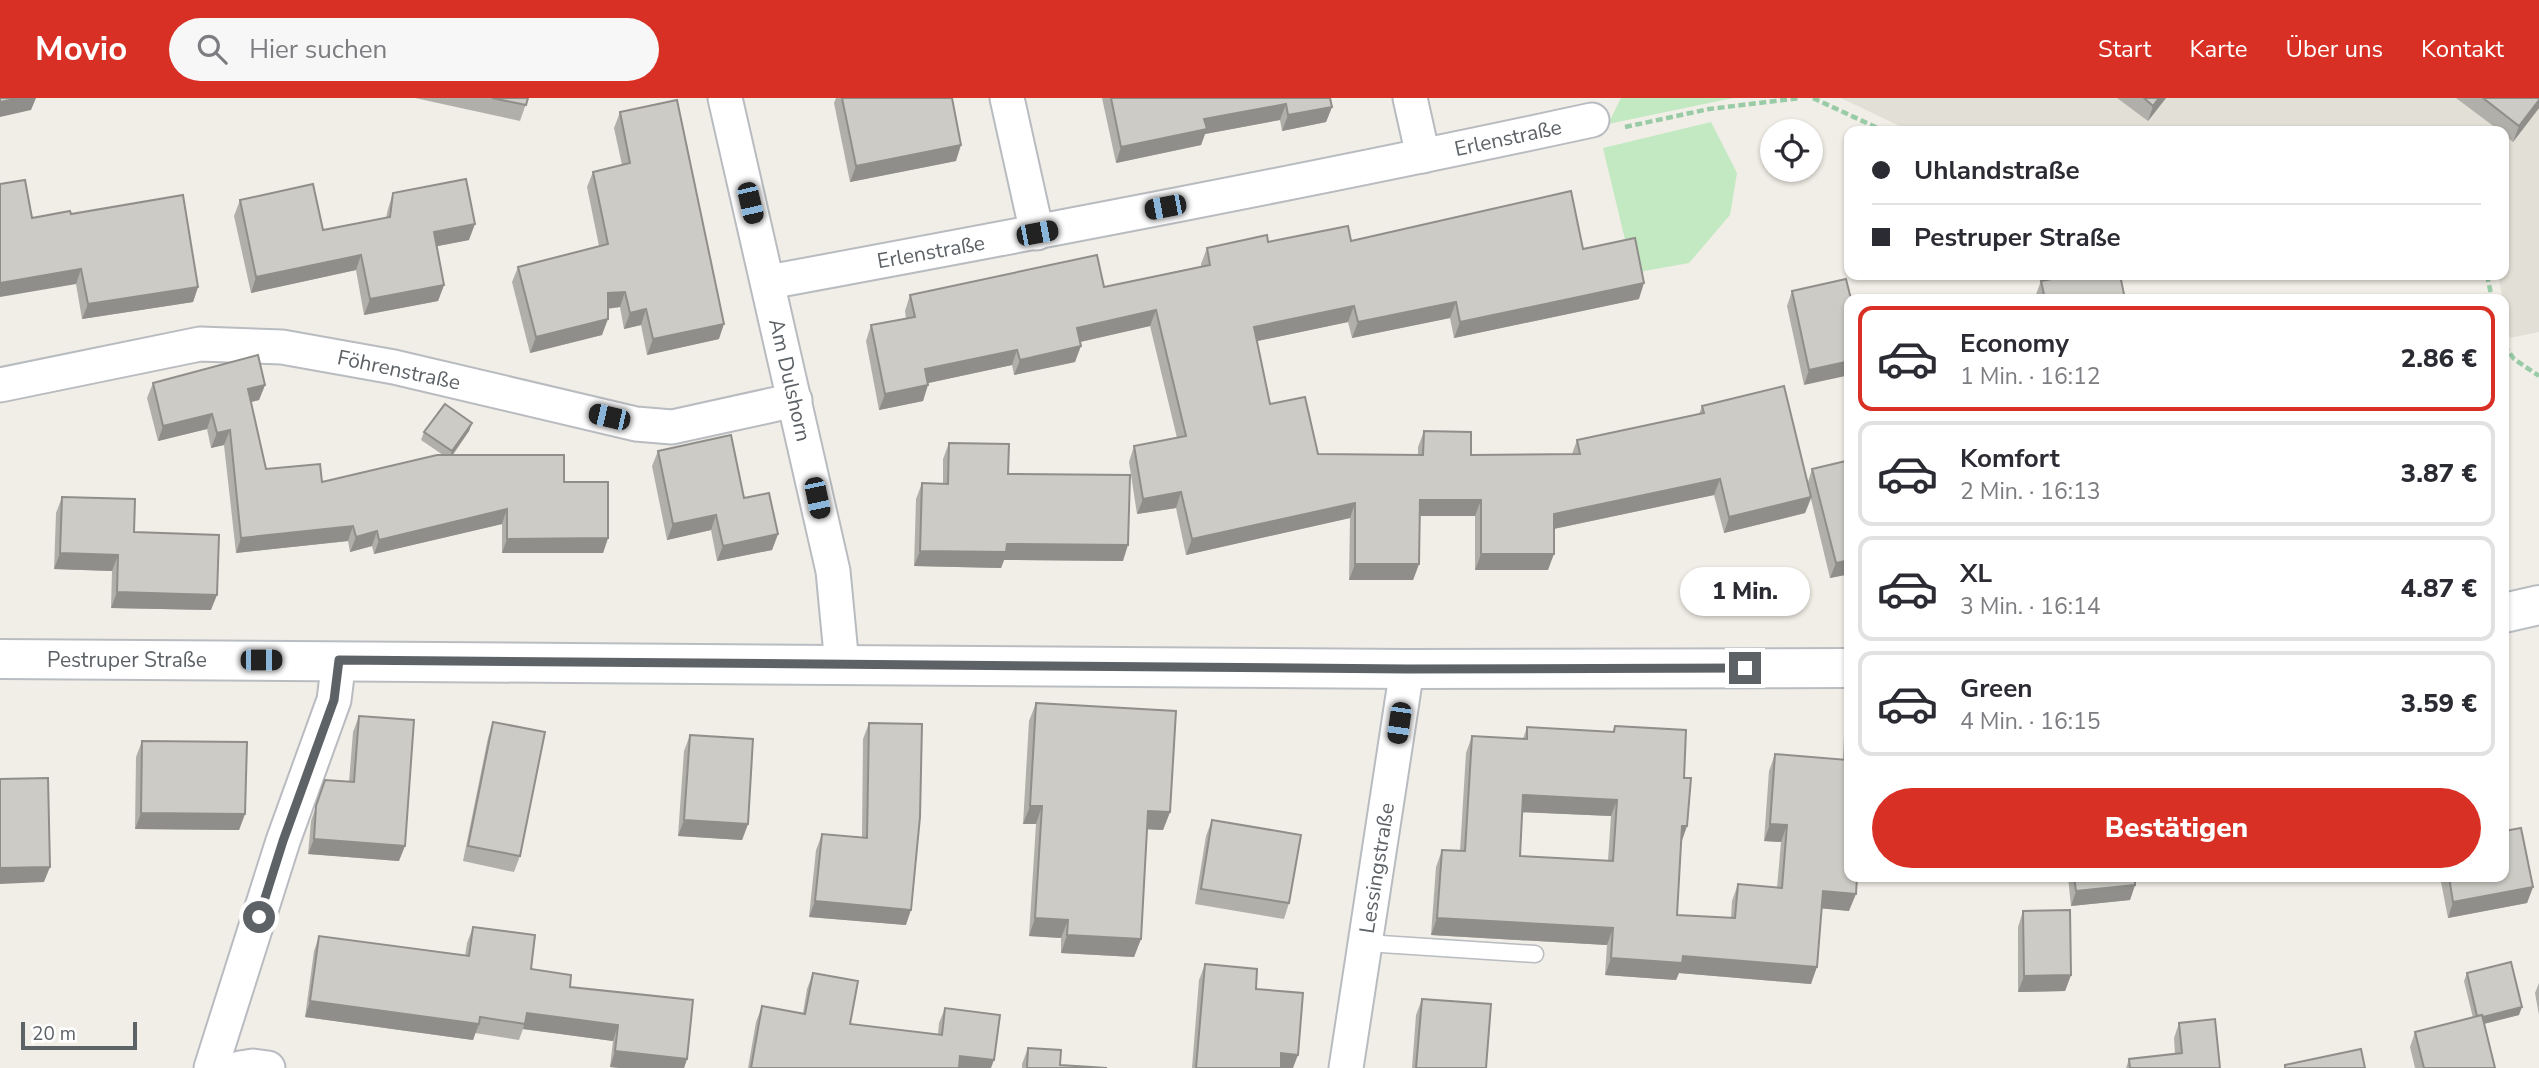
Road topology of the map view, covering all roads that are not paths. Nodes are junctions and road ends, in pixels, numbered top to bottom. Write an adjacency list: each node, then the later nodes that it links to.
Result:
1 (725, 98): 7 (street, Am Dulshorn)
2 (1007, 98): 6 (street)
3 (1410, 98): 5 (street)
4 (1592, 120): 5 (street, Erlenstraße)
5 (1423, 156): 6 (street, Erlenstraße)
6 (1037, 233): 7 (street, Erlenstraße)
7 (769, 282): 9 (street, Am Dulshorn)
8 (0, 385): 9 (street, Föhrenstraße)
9 (795, 400): 14 (street, Am Dulshorn)
10 (2539, 606): 11 (street)
11 (2509, 612)
12 (0, 659): 13 (street, Pestruper Straße)
13 (339, 660): 14 (street, Pestruper Straße); 19 (street)
14 (842, 665): 16 (street, Pestruper Straße)
15 (1844, 668): 16 (street, Pestruper Straße)
16 (1407, 669): 17 (street, Lessingstraße)
17 (1366, 943): 18 (lane); 22 (street, Lessingstraße)
18 (1535, 954)
19 (211, 1068)
20 (240, 1068): 21 (street)
21 (268, 1068)
22 (1346, 1068)

